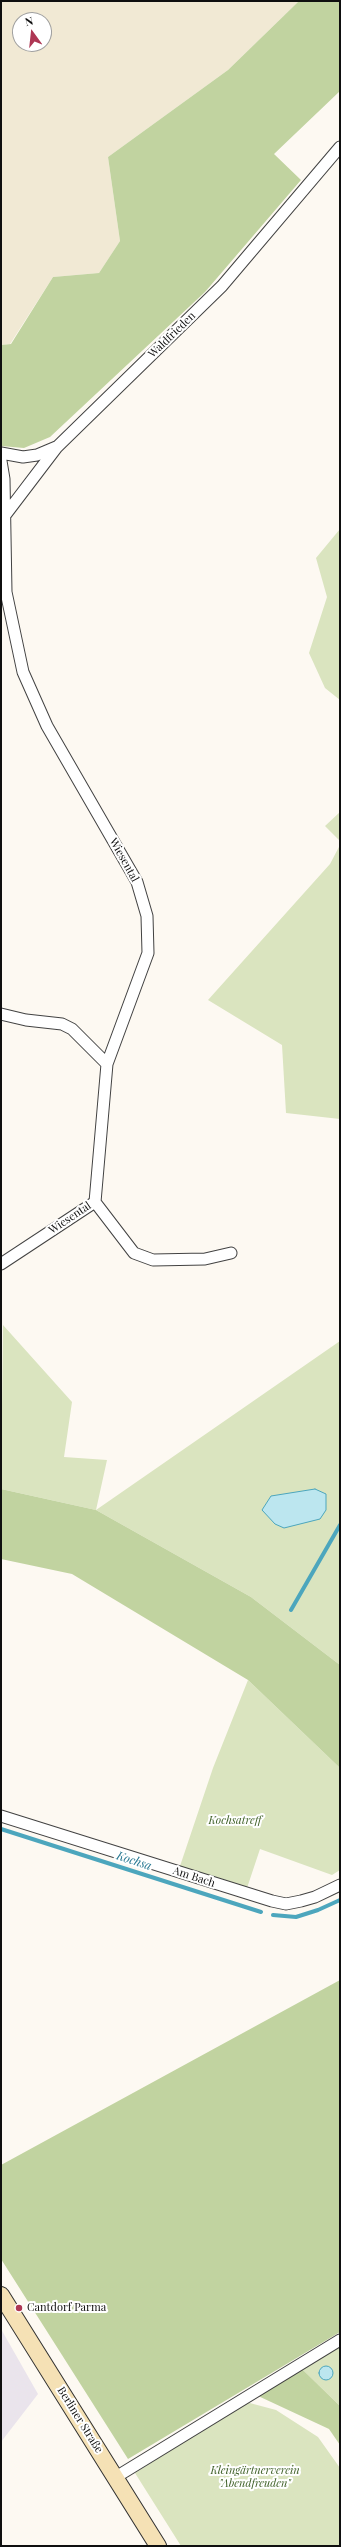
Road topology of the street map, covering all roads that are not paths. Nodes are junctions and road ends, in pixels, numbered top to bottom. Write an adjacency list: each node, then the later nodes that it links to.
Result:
1 (340, 147): 2 (street, Waldfrieden)
2 (57, 447): 3 (street); 5 (street, Waldfrieden)
3 (1, 453)
4 (1, 461): 5 (street, Wiesental)
5 (2, 518): 7 (street, Wiesental)
6 (1, 1014): 7 (street)
7 (107, 1064): 8 (street, Wiesental)
8 (95, 1202): 9 (street); 10 (street, Wiesental)
9 (231, 1253)
10 (1, 1264)
11 (1, 1816): 12 (street, Am Bach)
12 (340, 1885)
13 (1, 2296): 15 (main road, Berliner Straße)
14 (340, 2340): 15 (street)
15 (116, 2477): 16 (main road, Berliner Straße)
16 (158, 2546)

